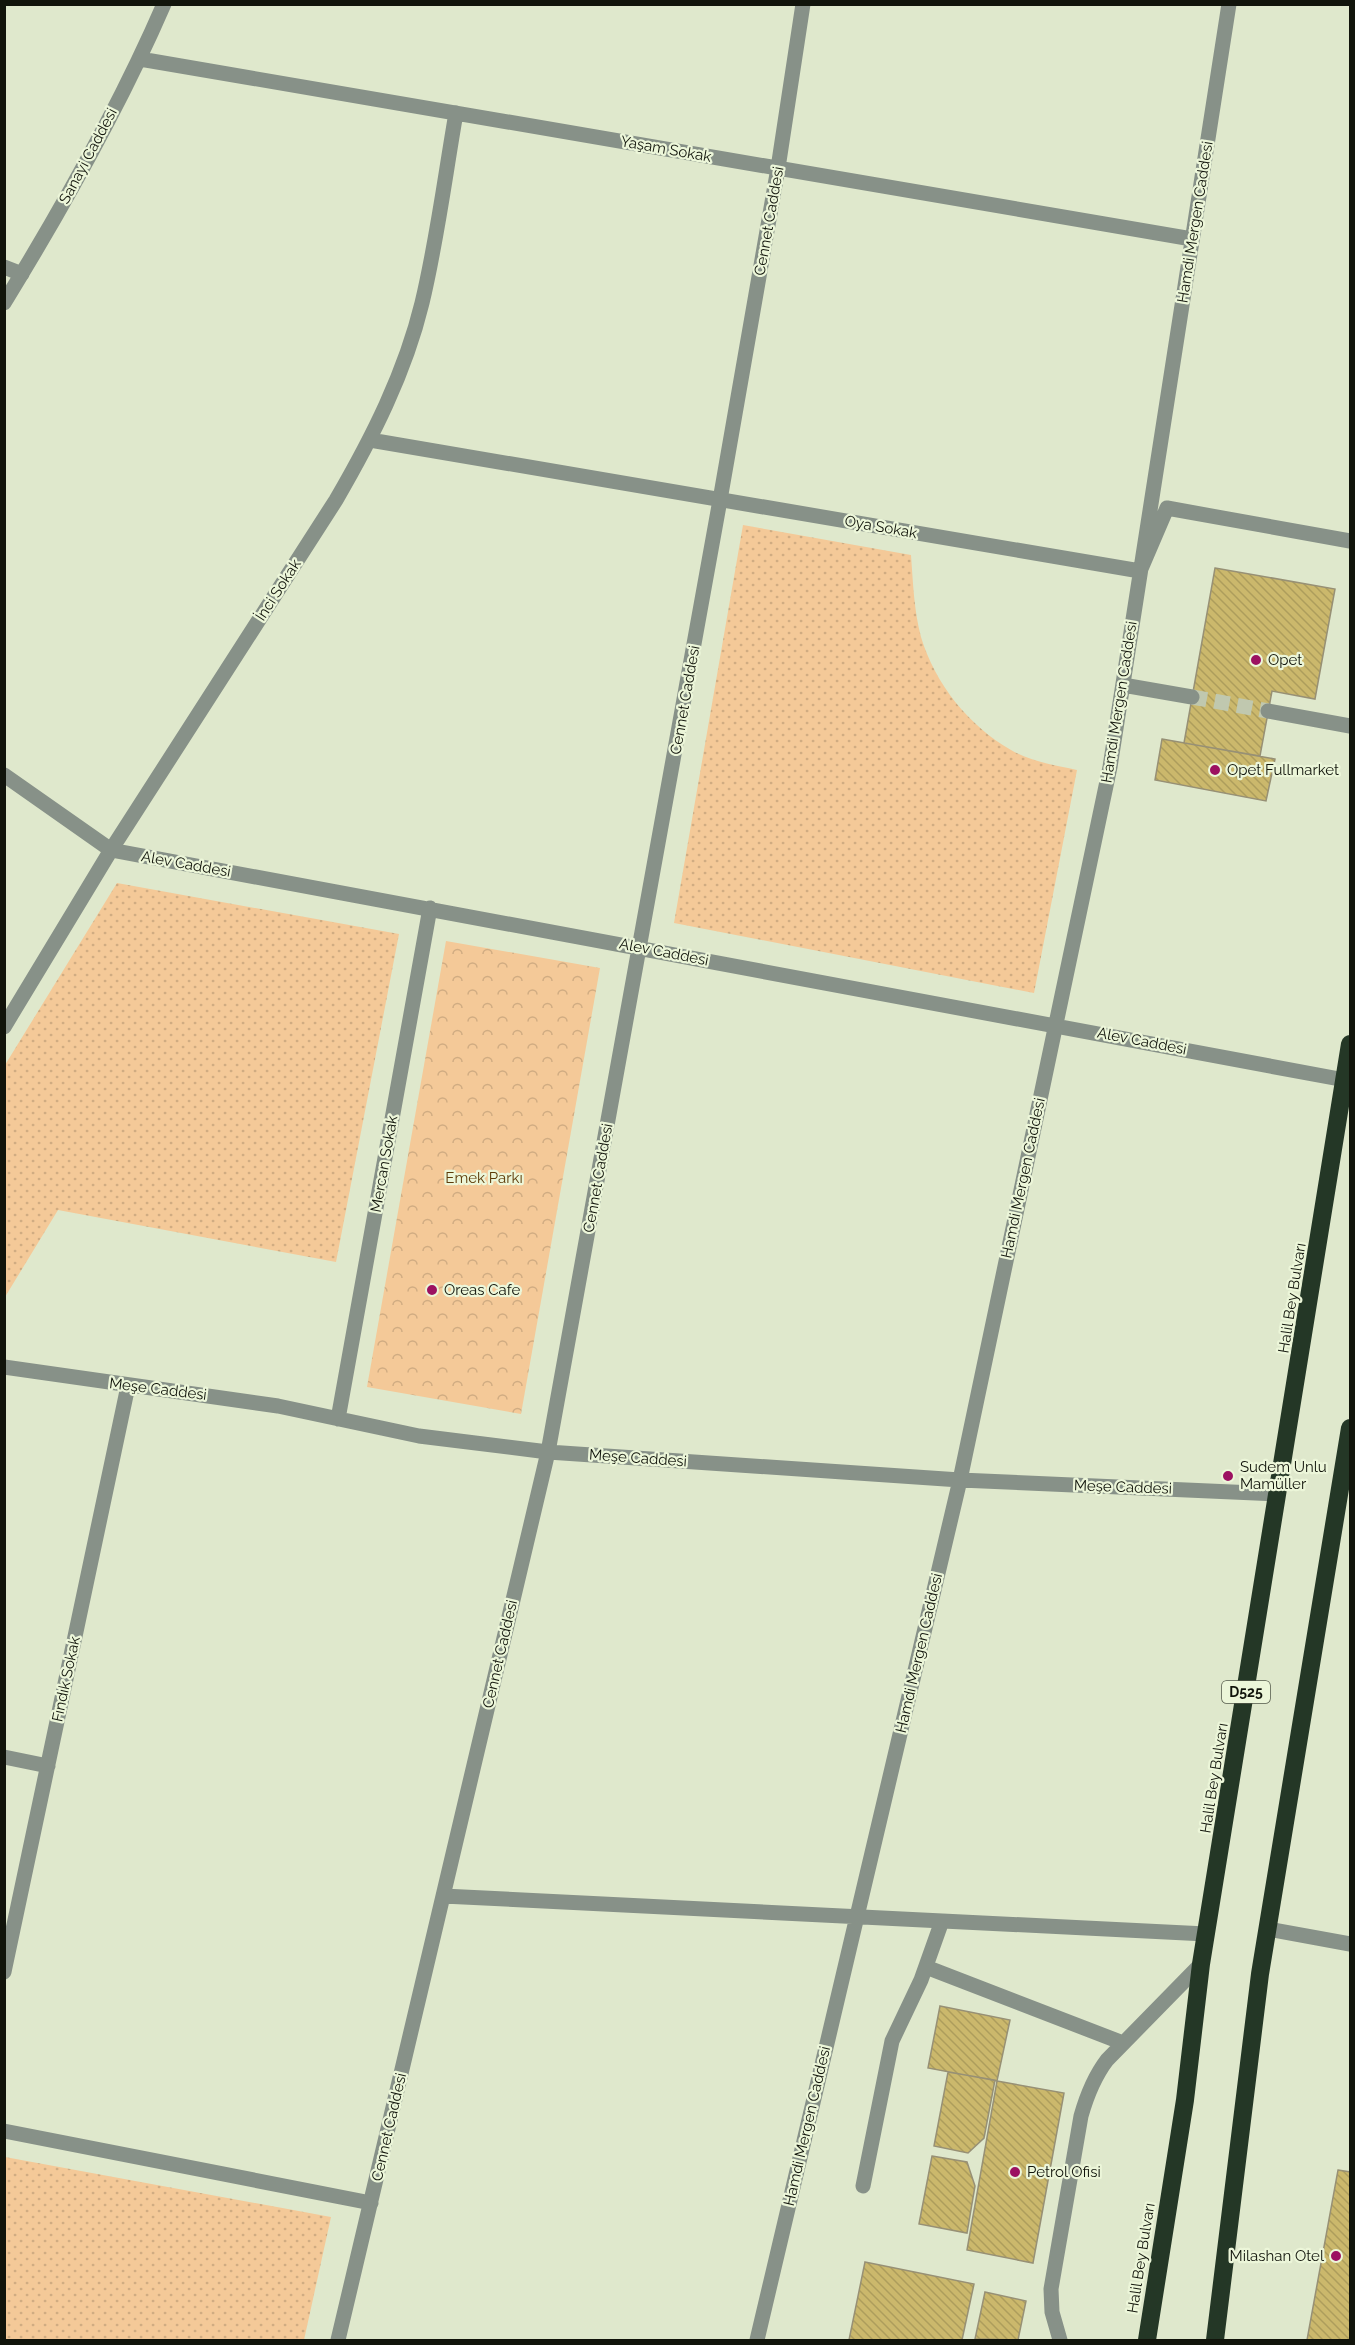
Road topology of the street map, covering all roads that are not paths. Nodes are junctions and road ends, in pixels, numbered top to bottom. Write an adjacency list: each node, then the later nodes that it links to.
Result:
1 (164, 4): 4 (street, Sanayi Caddesi)
2 (802, 4): 6 (street, Cennet Caddesi)
3 (1229, 4): 7 (street, Hamdi Mergen Caddesi)
4 (140, 59): 5 (street, Yaşam Sokak); 9 (street, Sanayi Caddesi)
5 (456, 113): 6 (street, Yaşam Sokak); 11 (street, İnci Sokak)
6 (778, 168): 7 (street, Yaşam Sokak); 12 (street, Cennet Caddesi)
7 (1192, 238): 14 (street, Hamdi Mergen Caddesi)
8 (4, 267): 9 (street)
9 (22, 274): 10 (street, Sanayi Caddesi)
10 (4, 303)
11 (370, 440): 12 (street, Oya Sokak); 20 (street, İnci Sokak)
12 (720, 500): 14 (street, Oya Sokak); 22 (street, Cennet Caddesi)
13 (1350, 541): 14 (street)
14 (1140, 572): 15 (street, Hamdi Mergen Caddesi)
15 (1123, 684): 16 (street); 23 (street, Hamdi Mergen Caddesi)
16 (1192, 697)
17 (1268, 711): 18 (street)
18 (1350, 726)
19 (4, 775): 20 (street, Alev Caddesi)
20 (111, 850): 21 (street, Alev Caddesi); 24 (street, İnci Sokak)
21 (430, 908): 22 (street, Alev Caddesi); 29 (street, Mercan Sokak)
22 (640, 947): 23 (street, Alev Caddesi); 31 (street, Cennet Caddesi)
23 (1055, 1025): 26 (street, Alev Caddesi); 32 (street, Hamdi Mergen Caddesi)
24 (4, 1027)
25 (1350, 1044): 26 (highway, Halil Bey Bulvarı / D525)
26 (1345, 1080): 34 (highway, Halil Bey Bulvarı / D525)
27 (4, 1367): 28 (street, Meşe Caddesi)
28 (128, 1386): 29 (street, Meşe Caddesi); 36 (street, Fındık Sokak)
29 (338, 1419): 31 (street, Meşe Caddesi)
30 (1350, 1428): 33 (highway)
31 (548, 1452): 32 (street, Meşe Caddesi); 37 (street, Cennet Caddesi)
32 (960, 1480): 34 (street, Meşe Caddesi); 38 (street, Hamdi Mergen Caddesi)
33 (1346, 1487): 40 (highway)
34 (1278, 1494): 41 (highway, Halil Bey Bulvarı / D525)
35 (4, 1757): 36 (street)
36 (48, 1766): 45 (street, Fındık Sokak)
37 (444, 1896): 38 (street); 49 (street, Cennet Caddesi)
38 (856, 1916): 39 (street); 51 (street, Hamdi Mergen Caddesi)
39 (942, 1921): 41 (street); 44 (street)
40 (1268, 1929): 42 (street); 54 (highway)
41 (1206, 1934): 43 (highway, Halil Bey Bulvarı / D525)
42 (1350, 1944)
43 (1201, 1964): 46 (street); 53 (highway, Halil Bey Bulvarı / D525)
44 (926, 1967): 46 (street); 48 (street)
45 (4, 1972)
46 (1123, 2043): 52 (street)
47 (4, 2131): 49 (street)
48 (862, 2186)
49 (371, 2202): 50 (street, Cennet Caddesi)
50 (339, 2340)
51 (757, 2340)
52 (1060, 2340)
53 (1147, 2340)
54 (1215, 2340)

